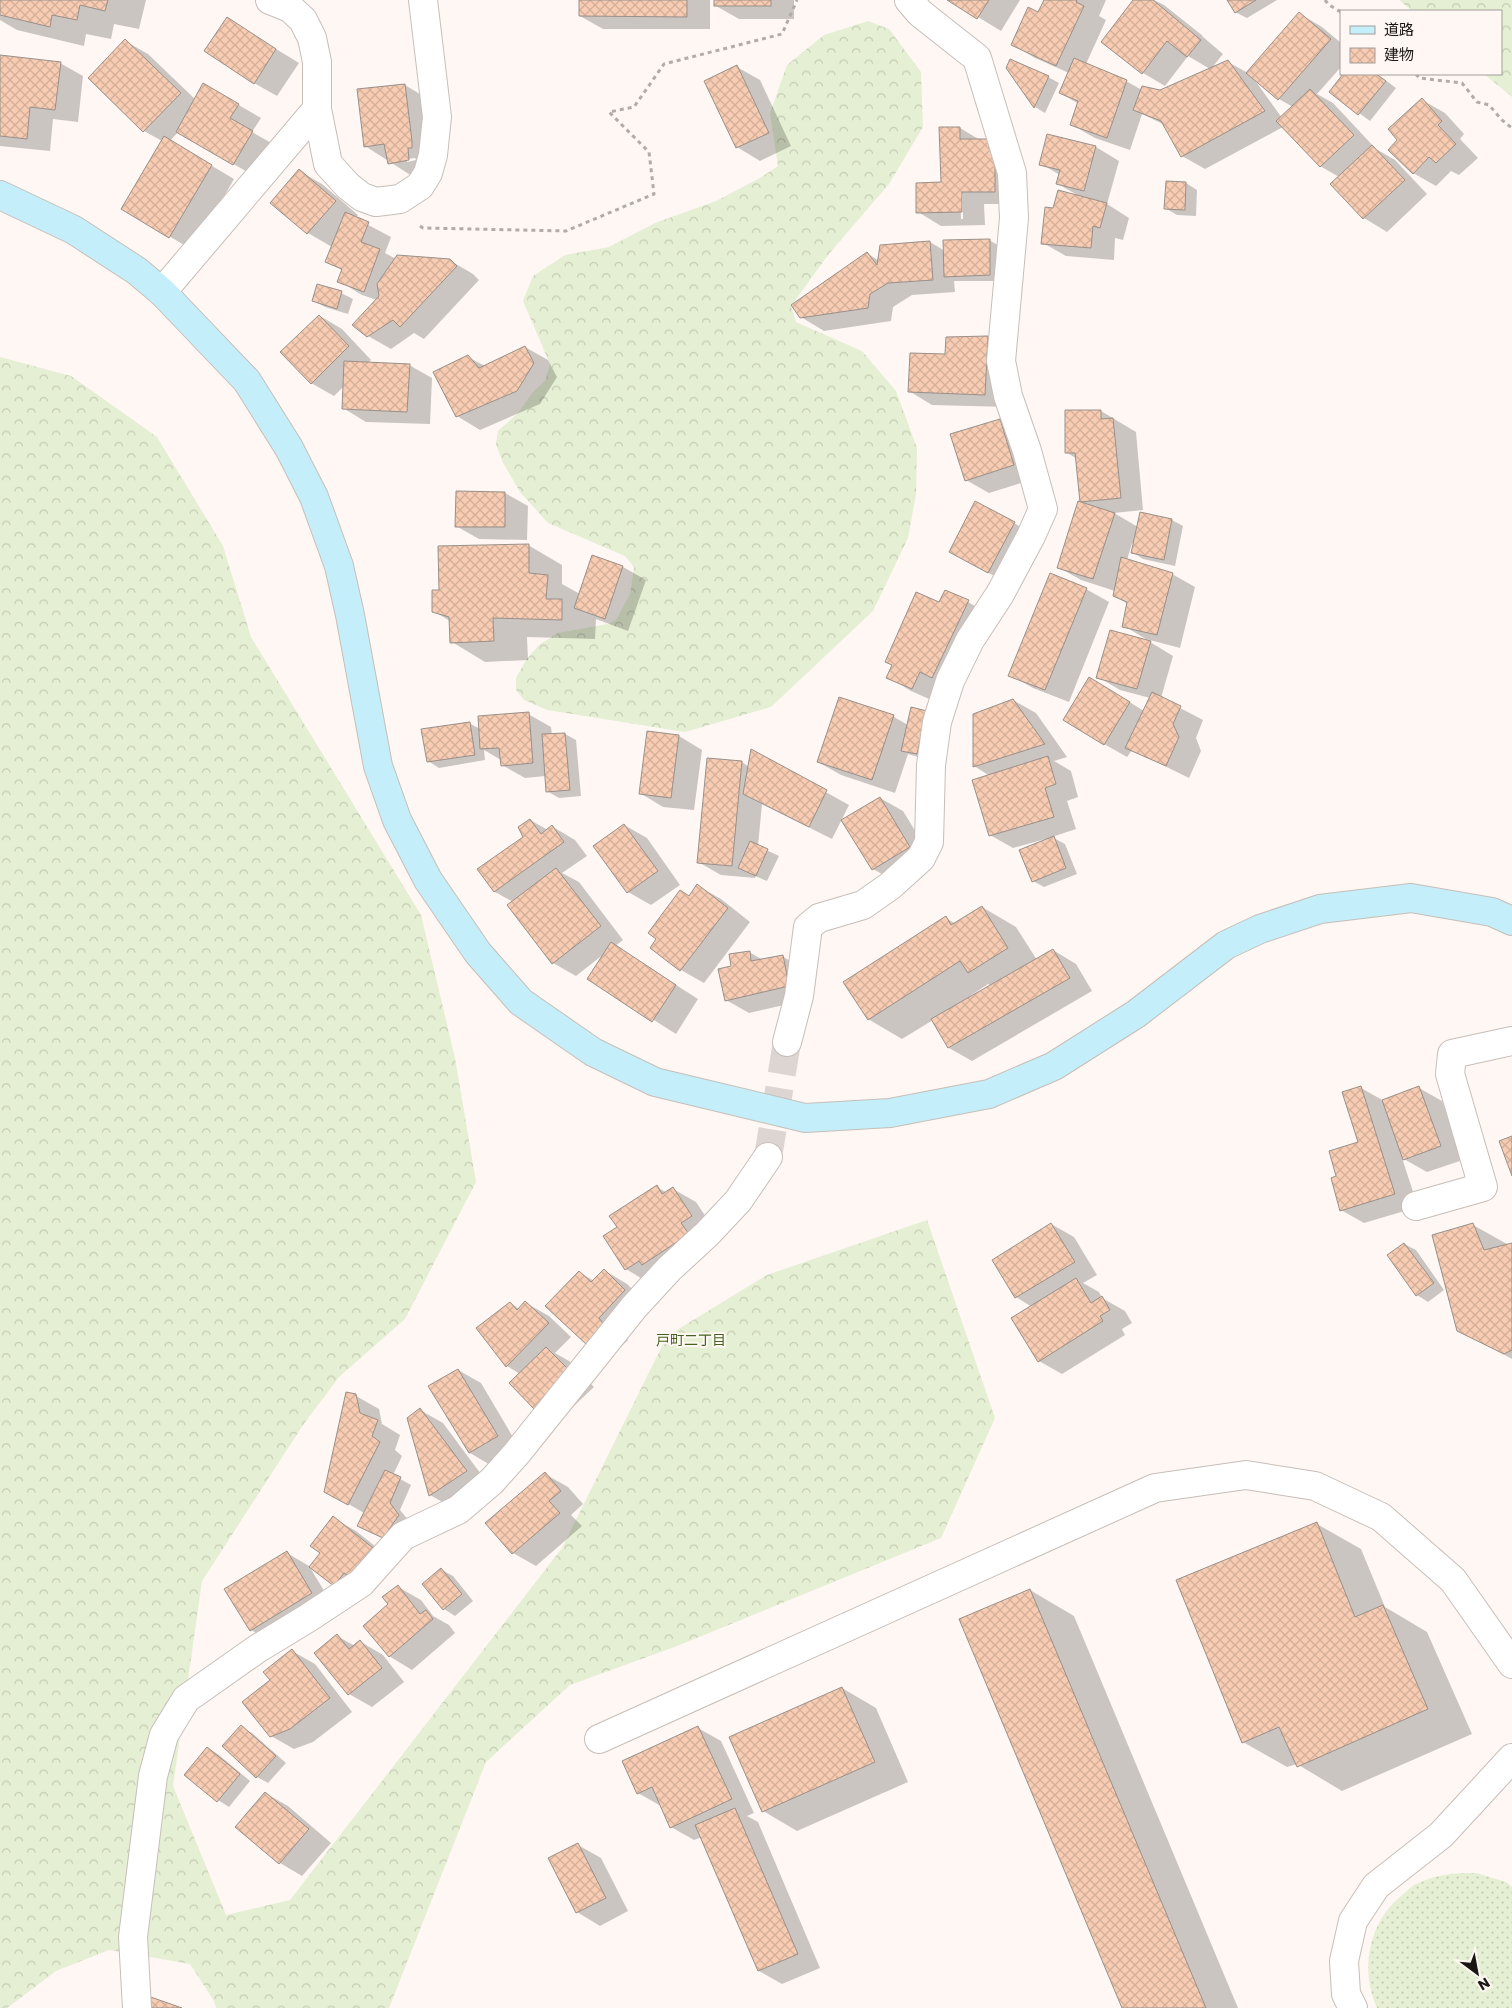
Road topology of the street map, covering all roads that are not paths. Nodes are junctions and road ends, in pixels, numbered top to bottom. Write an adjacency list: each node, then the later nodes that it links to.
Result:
1 (270, 0): 4 (street)
2 (424, 0): 4 (street)
3 (909, 0): 9 (street)
4 (317, 109): 6 (street)
5 (0, 195): 6 (street)
6 (162, 292): 7 (street)
7 (1512, 921)
8 (1512, 1040): 11 (street)
9 (787, 1042)
10 (768, 1157): 15 (street)
11 (1416, 1206)
12 (1512, 1664): 13 (street)
13 (599, 1739)
14 (1512, 1758): 16 (street)
15 (137, 2008)
16 (1353, 2008)

